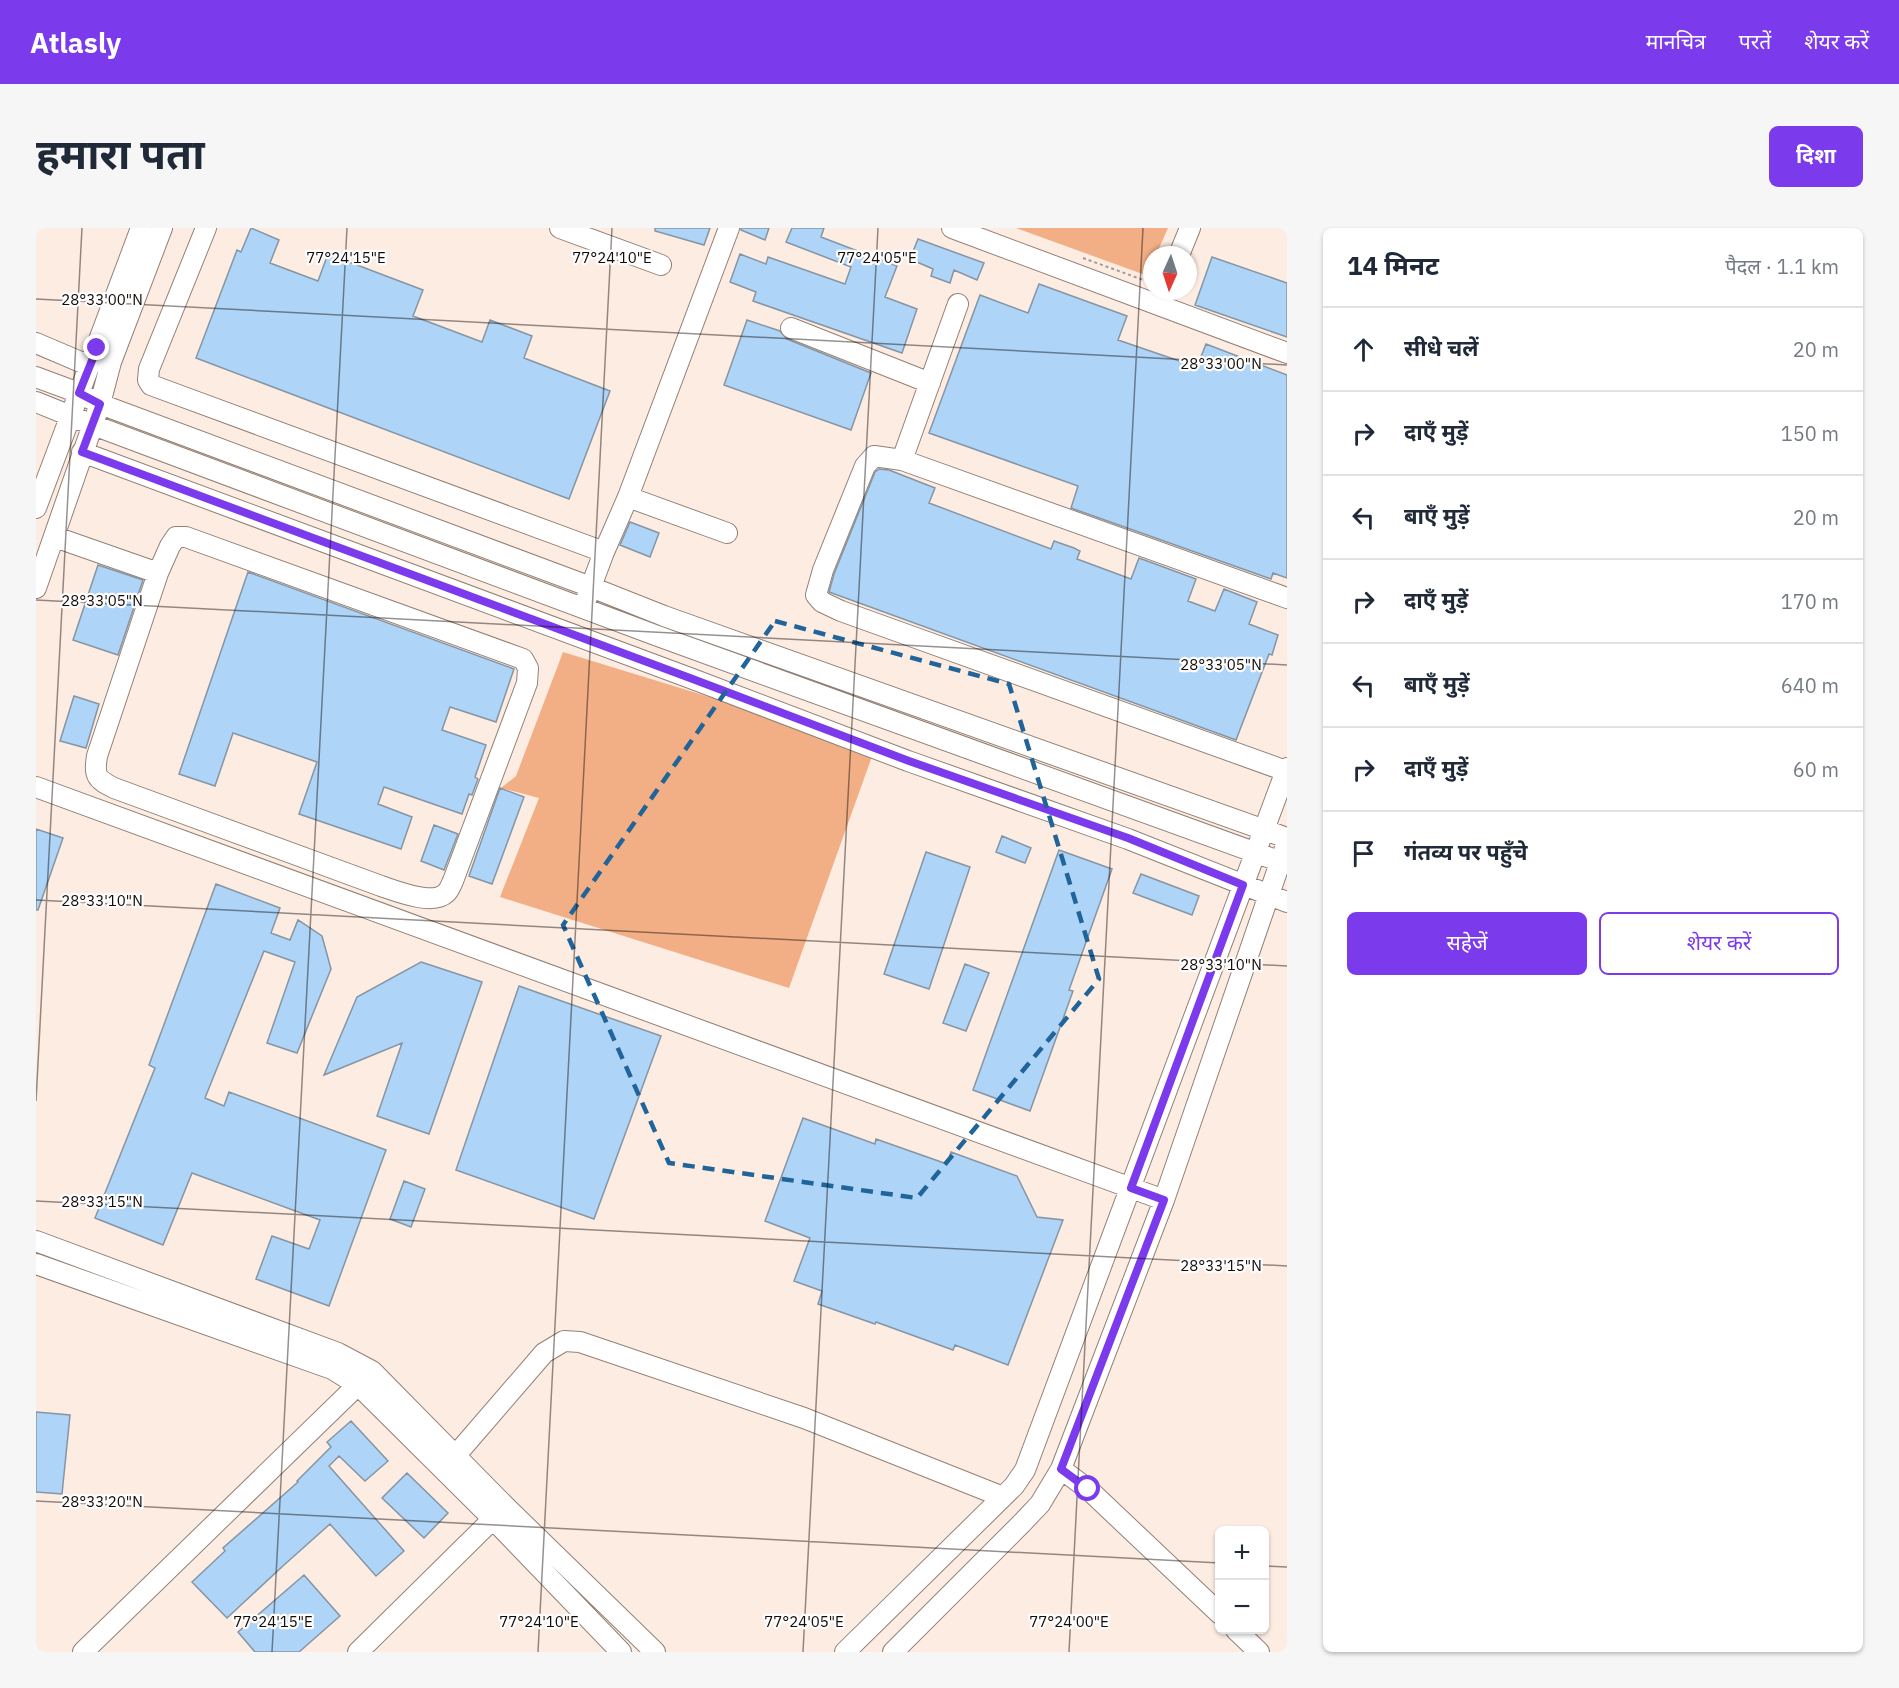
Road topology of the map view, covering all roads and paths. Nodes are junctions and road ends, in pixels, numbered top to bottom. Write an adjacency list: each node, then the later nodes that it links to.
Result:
1 (141, 228): 18 (street)
2 (162, 228): 23 (street)
3 (206, 228): 32 (street)
4 (560, 228): 10 (street)
5 (729, 228): 28 (street)
6 (952, 228): 12 (street)
7 (1190, 228): 8 (street)
8 (1183, 246)
9 (1075, 255): 11 (path)
10 (661, 265)
11 (1143, 280)
12 (1143, 292)
13 (1167, 300): 17 (street)
14 (958, 304): 20 (street)
15 (791, 328): 20 (street)
16 (36, 342): 18 (street)
17 (1287, 353)
18 (90, 366): 21 (street)
19 (36, 377): 21 (street)
20 (930, 383): 27 (street)
21 (79, 393): 23 (street); 24 (street)
22 (36, 402): 24 (street)
23 (100, 404): 25 (street); 34 (street)
24 (70, 414): 25 (street); 29 (street)
25 (93, 425): 26 (street); 37 (street)
26 (82, 452): 31 (street); 44 (street)
27 (902, 460): 36 (street); 38 (street)
28 (628, 497): 30 (street); 32 (street)
29 (36, 508)
30 (727, 533)
31 (55, 537): 33 (street); 35 (street)
32 (604, 552): 34 (street)
33 (158, 573): 33 (street)
34 (591, 587): 37 (street); 40 (street)
35 (36, 588)
36 (1287, 597)
37 (584, 609): 42 (street)
38 (1286, 770): 40 (street)
39 (36, 787): 46 (street)
40 (1264, 831): 41 (street); 42 (street)
41 (1287, 838)
42 (1255, 851): 43 (street); 44 (street)
43 (1285, 856): 45 (street)
44 (1243, 885): 45 (street); 46 (street)
45 (1278, 898): 47 (street)
46 (1131, 1188): 47 (street); 54 (street)
47 (1164, 1200): 53 (street)
48 (36, 1241): 50 (street)
49 (36, 1264): 51 (street)
50 (372, 1371): 51 (street); 52 (street)
51 (358, 1385): 55 (street); 58 (street)
52 (456, 1455): 54 (street); 55 (street)
53 (1061, 1469): 56 (street); 63 (street)
54 (1002, 1497): 62 (street)
55 (500, 1513): 59 (street); 60 (street); 61 (street)
56 (1215, 1609)
57 (1241, 1634): 64 (street)
58 (83, 1652)
59 (357, 1652)
60 (621, 1652)
61 (655, 1652)
62 (845, 1652)
63 (893, 1652)
64 (1259, 1652)

